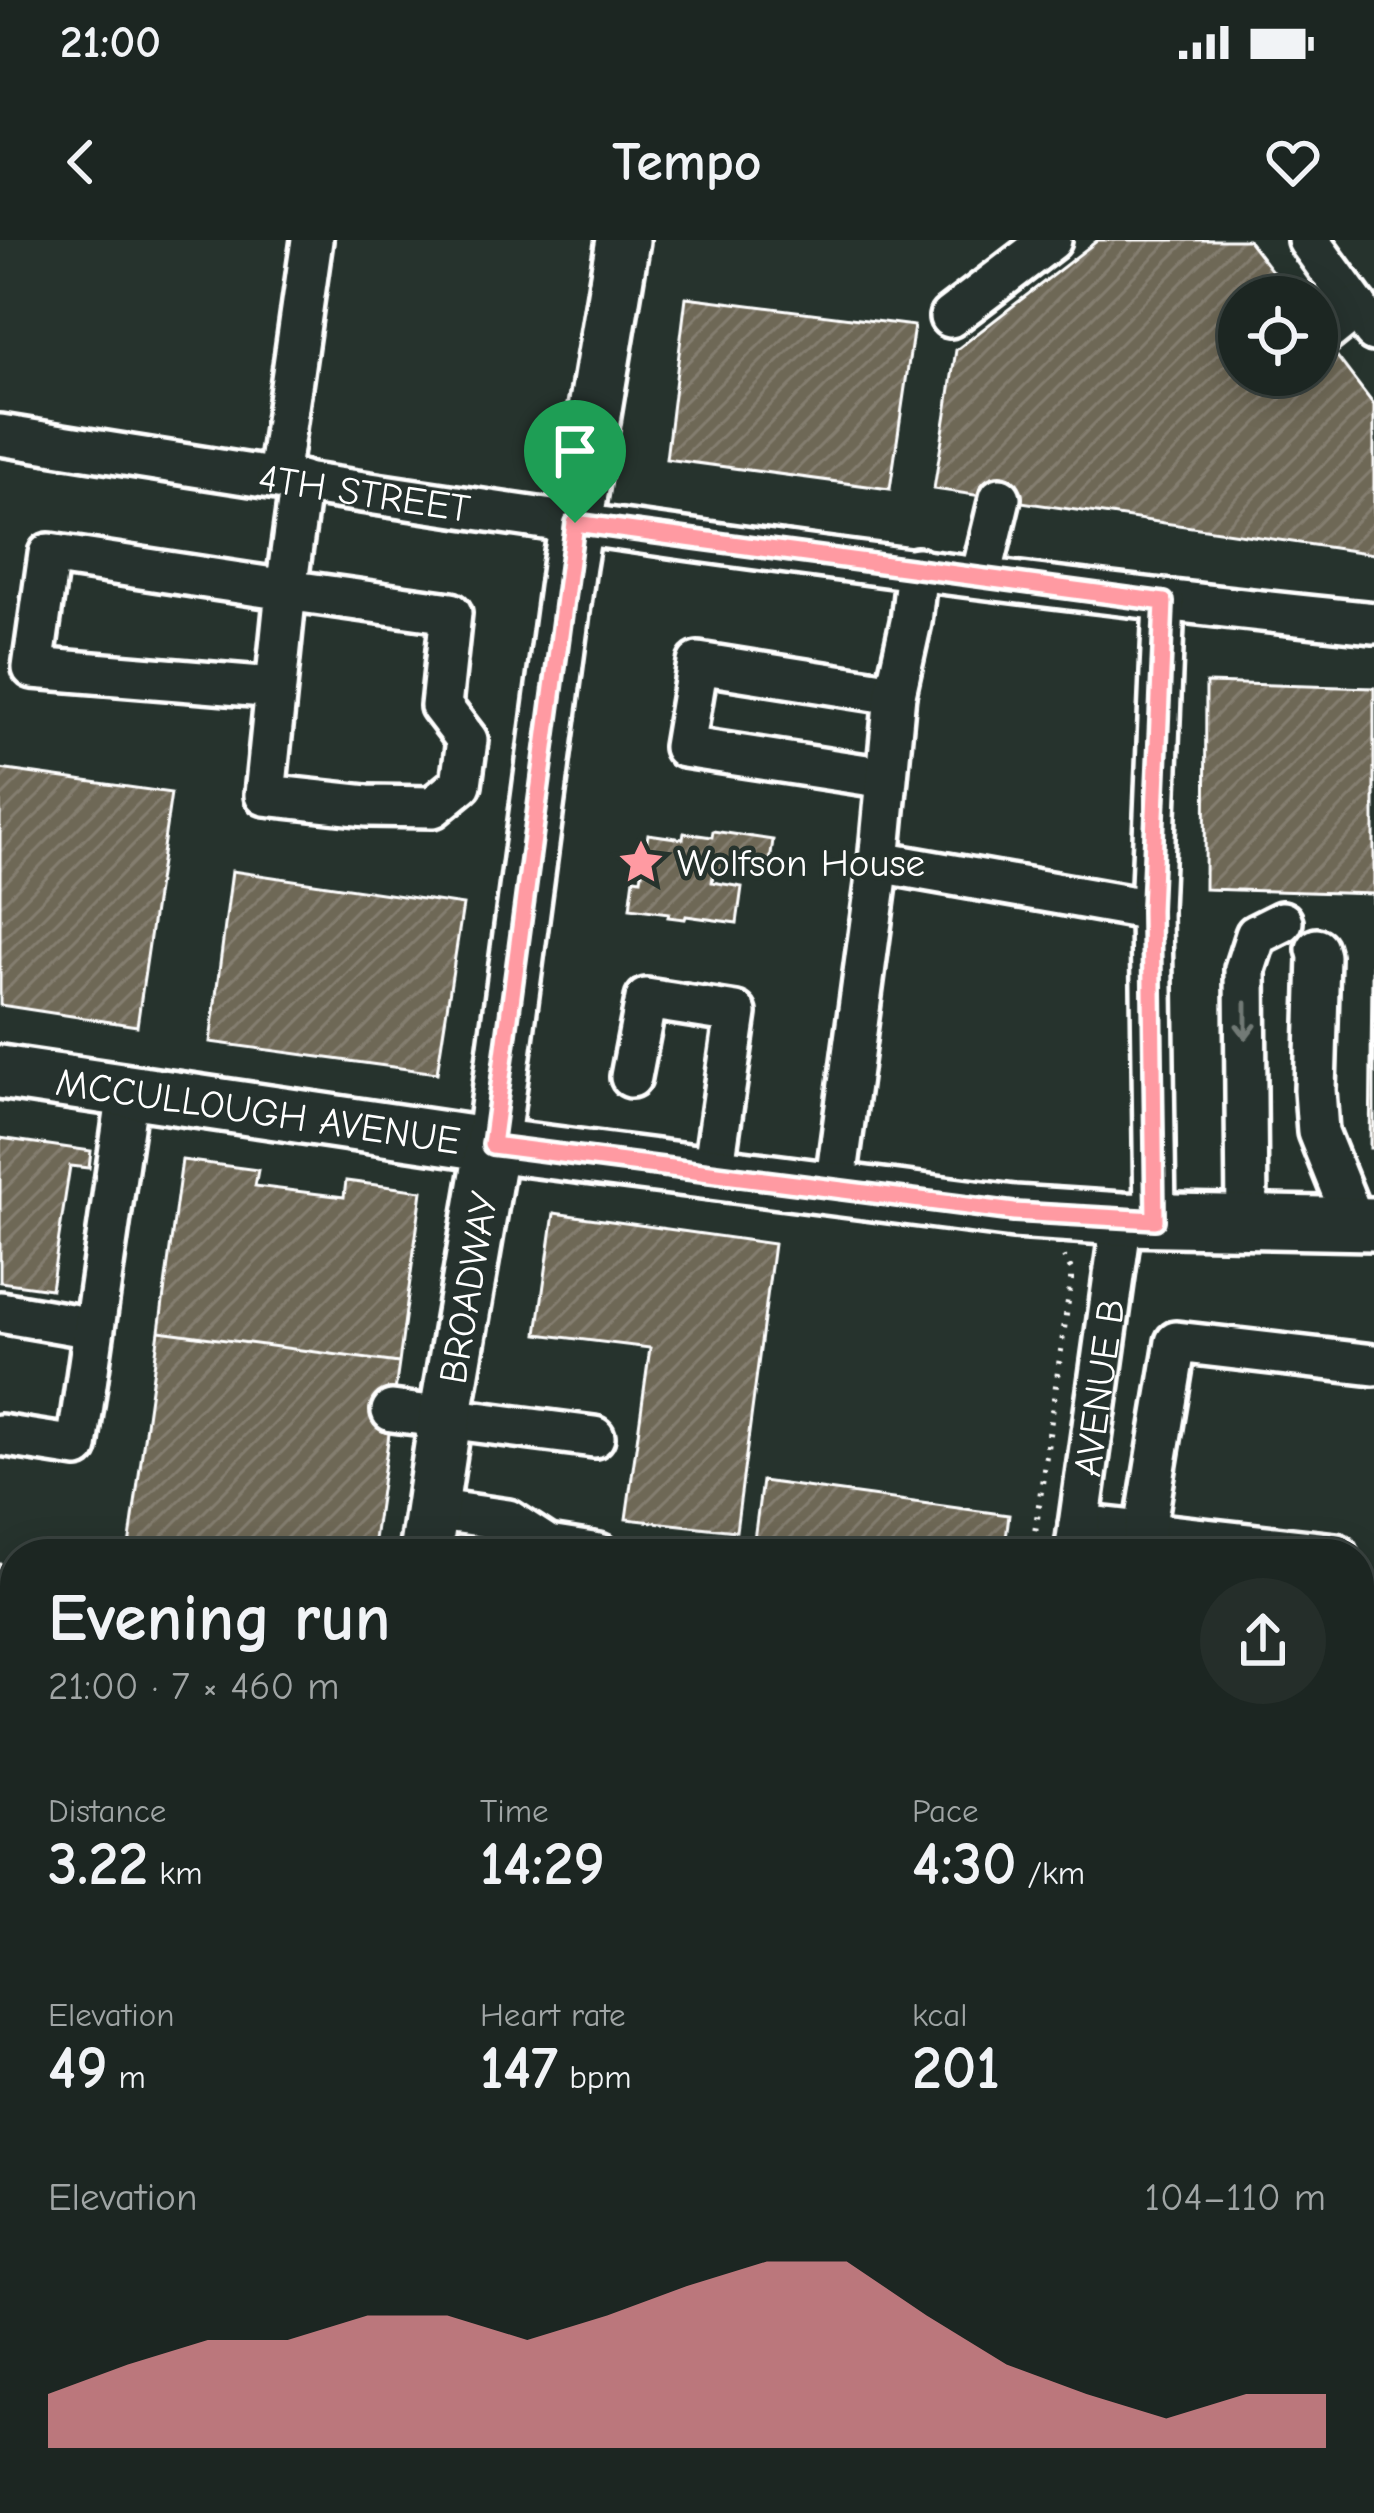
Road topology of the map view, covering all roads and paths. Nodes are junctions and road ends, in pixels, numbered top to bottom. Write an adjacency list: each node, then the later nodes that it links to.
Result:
1 (623, 240): 10 (main road, BROADWAY)
2 (1052, 240): 5 (street)
3 (1308, 240): 6 (street)
4 (306, 241): 8 (street)
5 (950, 317)
6 (1366, 319)
7 (0, 435): 8 (street, 4TH STREET)
8 (290, 479): 10 (street, 4TH STREET); 13 (street)
9 (1000, 498): 12 (street)
10 (575, 523): 11 (street, 4TH STREET); 26 (main road, BROADWAY)
11 (917, 568): 12 (street, 4TH STREET); 17 (street)
12 (981, 577): 14 (street, 4TH STREET)
13 (286, 590): 16 (street); 16 (street); 16 (street)
14 (1164, 602): 15 (street, 4TH STREET); 20 (street, AVENUE B)
15 (1374, 623)
16 (275, 688)
17 (895, 694): 18 (street); 18 (street)
18 (886, 778): 19 (street)
19 (879, 862): 20 (street); 28 (street)
20 (1151, 910): 29 (street, AVENUE B)
21 (1282, 922): 30 (street, one-way to 30)
22 (1317, 949): 31 (street)
23 (0, 1072): 25 (main road, MCCULLOUGH AVENUE)
24 (631, 1078): 27 (street)
25 (128, 1092): 26 (main road, MCCULLOUGH AVENUE); 34 (street)
26 (492, 1145): 27 (main road, MCCULLOUGH AVENUE); 37 (main road, BROADWAY)
27 (713, 1172): 28 (main road, MCCULLOUGH AVENUE)
28 (835, 1188): 29 (main road, MCCULLOUGH AVENUE)
29 (1139, 1219): 30 (main road, MCCULLOUGH AVENUE); 43 (street, AVENUE B)
30 (1247, 1221): 31 (main road, MCCULLOUGH AVENUE)
31 (1365, 1224)
32 (1053, 1252): 42 (path)
33 (0, 1312): 34 (street)
34 (93, 1328): 38 (street)
35 (1374, 1365): 44 (street)
36 (392, 1411): 37 (street)
37 (445, 1419): 39 (street); 40 (main road, BROADWAY)
38 (0, 1435)
39 (594, 1437)
40 (429, 1531): 41 (street)
41 (537, 1539)
42 (1034, 1539)
43 (1077, 1539)
44 (1143, 1539)

